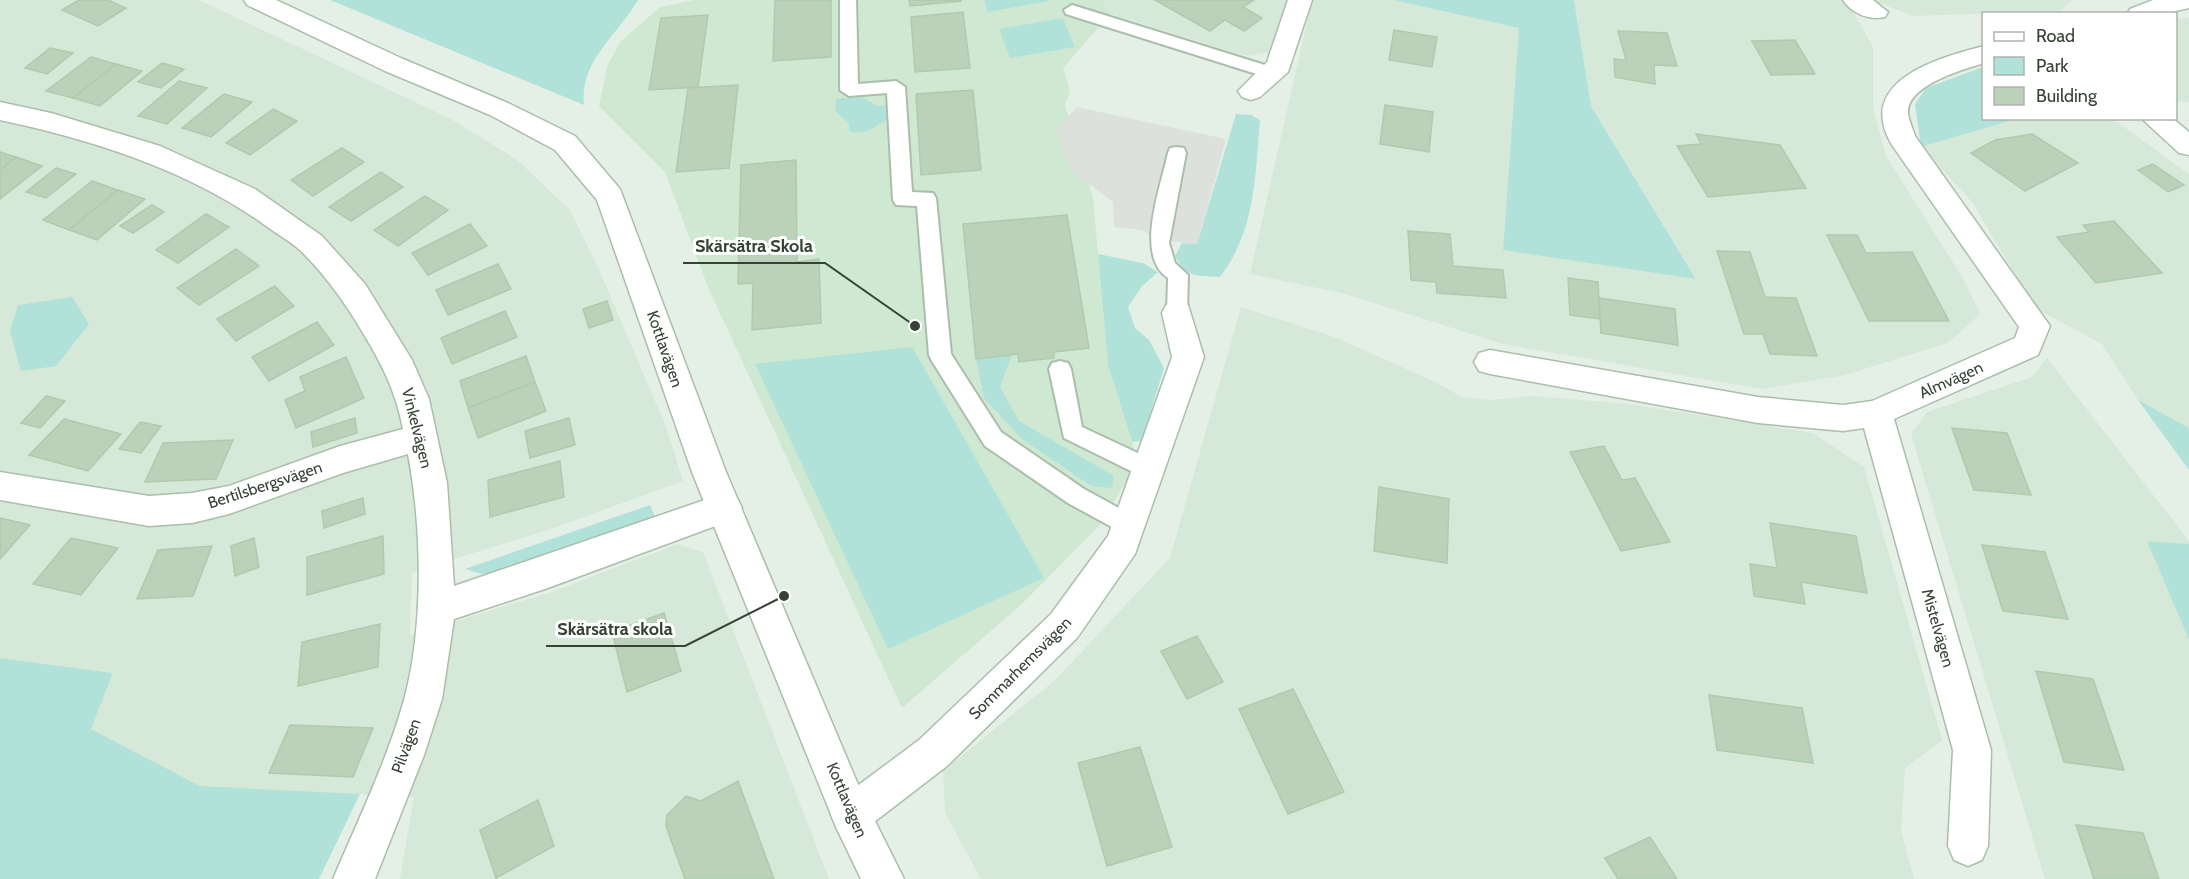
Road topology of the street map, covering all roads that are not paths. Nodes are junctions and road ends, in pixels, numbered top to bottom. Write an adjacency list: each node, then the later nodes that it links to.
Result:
1 (256, 0): 21 (street, Kottlavägen)
2 (848, 0): 22 (lane)
3 (1300, 0): 8 (street)
4 (2189, 0): 6 (street)
5 (1072, 10): 8 (lane)
6 (2144, 12)
7 (1982, 54): 17 (street, Almvägen)
8 (1272, 72): 9 (street)
9 (1251, 91)
10 (0, 111): 18 (street, Vinkelvägen)
11 (2156, 120): 12 (street)
12 (2189, 146)
13 (1177, 153): 14 (lane)
14 (1177, 313): 19 (street, Sommarhemsvägen)
15 (1490, 362): 17 (street, Almvägen)
16 (1060, 369): 19 (lane)
17 (1876, 413): 25 (street, Mistelvägen)
18 (421, 437): 20 (street, Bertilsbergsvägen); 23 (street, Vinkelvägen)
19 (1149, 469): 22 (street, Sommarhemsvägen)
20 (0, 486)
21 (725, 508): 23 (street); 24 (street, Kottlavägen)
22 (1130, 525): 24 (street, Sommarhemsvägen)
23 (437, 608): 26 (street, Pilvägen)
24 (851, 815): 27 (street, Kottlavägen)
25 (1968, 846)
26 (354, 879)
27 (883, 879)

